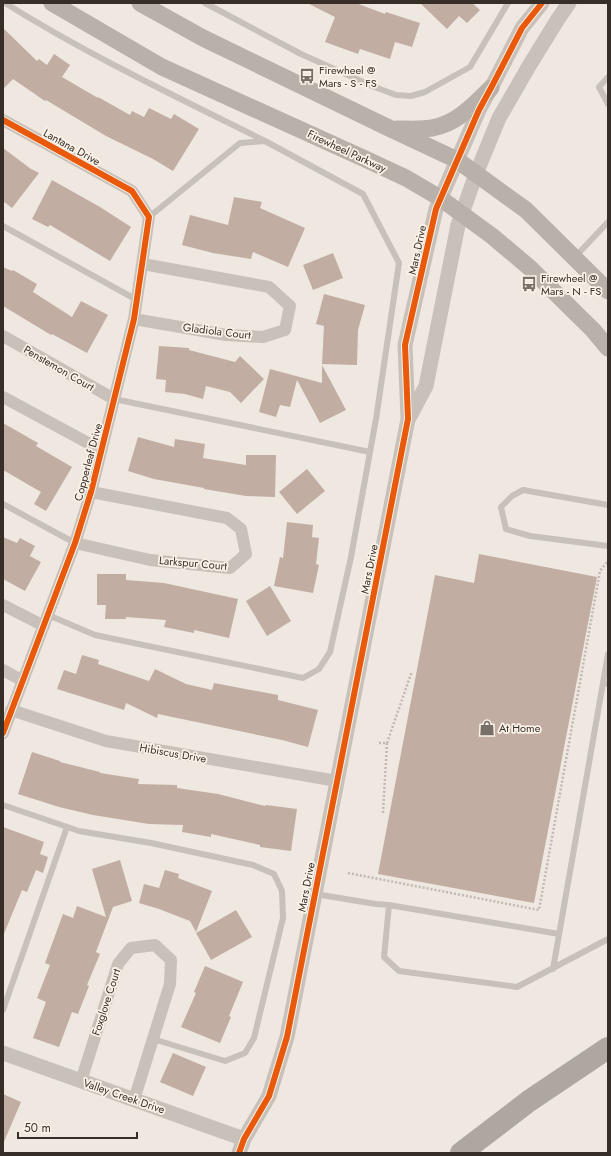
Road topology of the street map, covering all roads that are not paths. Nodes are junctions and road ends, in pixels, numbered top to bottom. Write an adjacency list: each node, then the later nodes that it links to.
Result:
1 (5, 3): 13 (lane)
2 (52, 3): 16 (main road, Firewheel Parkway)
3 (140, 3): 12 (main road)
4 (205, 3): 5 (lane)
5 (508, 3)
6 (542, 3): 9 (street, Mars Drive)
7 (569, 3): 15 (street, Mars Drive)
8 (608, 77): 10 (lane)
9 (491, 88): 12 (main road); 14 (street, Mars Drive)
10 (608, 104)
11 (3, 120): 18 (street, Lantana Drive)
12 (391, 130): 14 (main road)
13 (265, 141): 18 (lane); 32 (lane)
14 (457, 160): 15 (main road); 16 (street, Mars Drive)
15 (476, 174): 17 (street, Mars Drive); 21 (main road)
16 (440, 198): 17 (main road, Firewheel Parkway); 30 (street, Mars Drive)
17 (462, 213): 27 (main road, Firewheel Parkway); 30 (street, Mars Drive)
18 (149, 217): 22 (street, Copperleaf Drive)
19 (608, 222): 21 (lane)
20 (3, 226): 24 (lane)
21 (574, 258): 23 (main road)
22 (143, 264): 24 (street, Copperleaf Drive); 25 (street, Gladiola Court)
23 (608, 291)
24 (137, 300): 25 (street, Copperleaf Drive)
25 (134, 319): 29 (street, Copperleaf Drive)
26 (3, 336): 29 (street, Penstemon Court)
27 (608, 348)
28 (3, 397): 31 (street)
29 (114, 399): 31 (street, Copperleaf Drive); 32 (lane)
30 (408, 419): 46 (street, Mars Drive)
31 (101, 450): 33 (street, Copperleaf Drive)
32 (370, 452): 39 (lane)
33 (91, 492): 36 (street, Copperleaf Drive); 36 (street, Larkspur Court)
34 (3, 504): 36 (lane)
35 (608, 505): 37 (lane)
36 (75, 543): 39 (street, Copperleaf Drive)
37 (608, 546)
38 (3, 605): 39 (street)
39 (46, 621): 42 (street, Copperleaf Drive)
40 (608, 654): 43 (lane)
41 (3, 670): 42 (street)
42 (23, 681): 44 (street, Copperleaf Drive)
43 (606, 684): 51 (lane)
44 (12, 710): 45 (street, Copperleaf Drive); 46 (street, Hibiscus Drive)
45 (3, 733)
46 (338, 781): 49 (street, Mars Drive)
47 (3, 805): 48 (lane)
48 (67, 827): 54 (lane); 55 (lane)
49 (315, 894): 50 (lane); 60 (street, Mars Drive)
50 (389, 905): 51 (lane); 53 (lane)
51 (559, 934): 53 (lane)
52 (608, 939): 53 (lane)
53 (553, 969)
54 (3, 1010)
55 (153, 1039): 58 (street, Foxglove Court); 59 (street, Foxglove Court)
56 (608, 1048): 62 (highway)
57 (3, 1053): 58 (street, Valley Creek Drive)
58 (81, 1081): 59 (street, Valley Creek Drive)
59 (134, 1100): 60 (street, Valley Creek Drive)
60 (244, 1138): 61 (street, Mars Drive)
61 (239, 1153)
62 (461, 1153)

